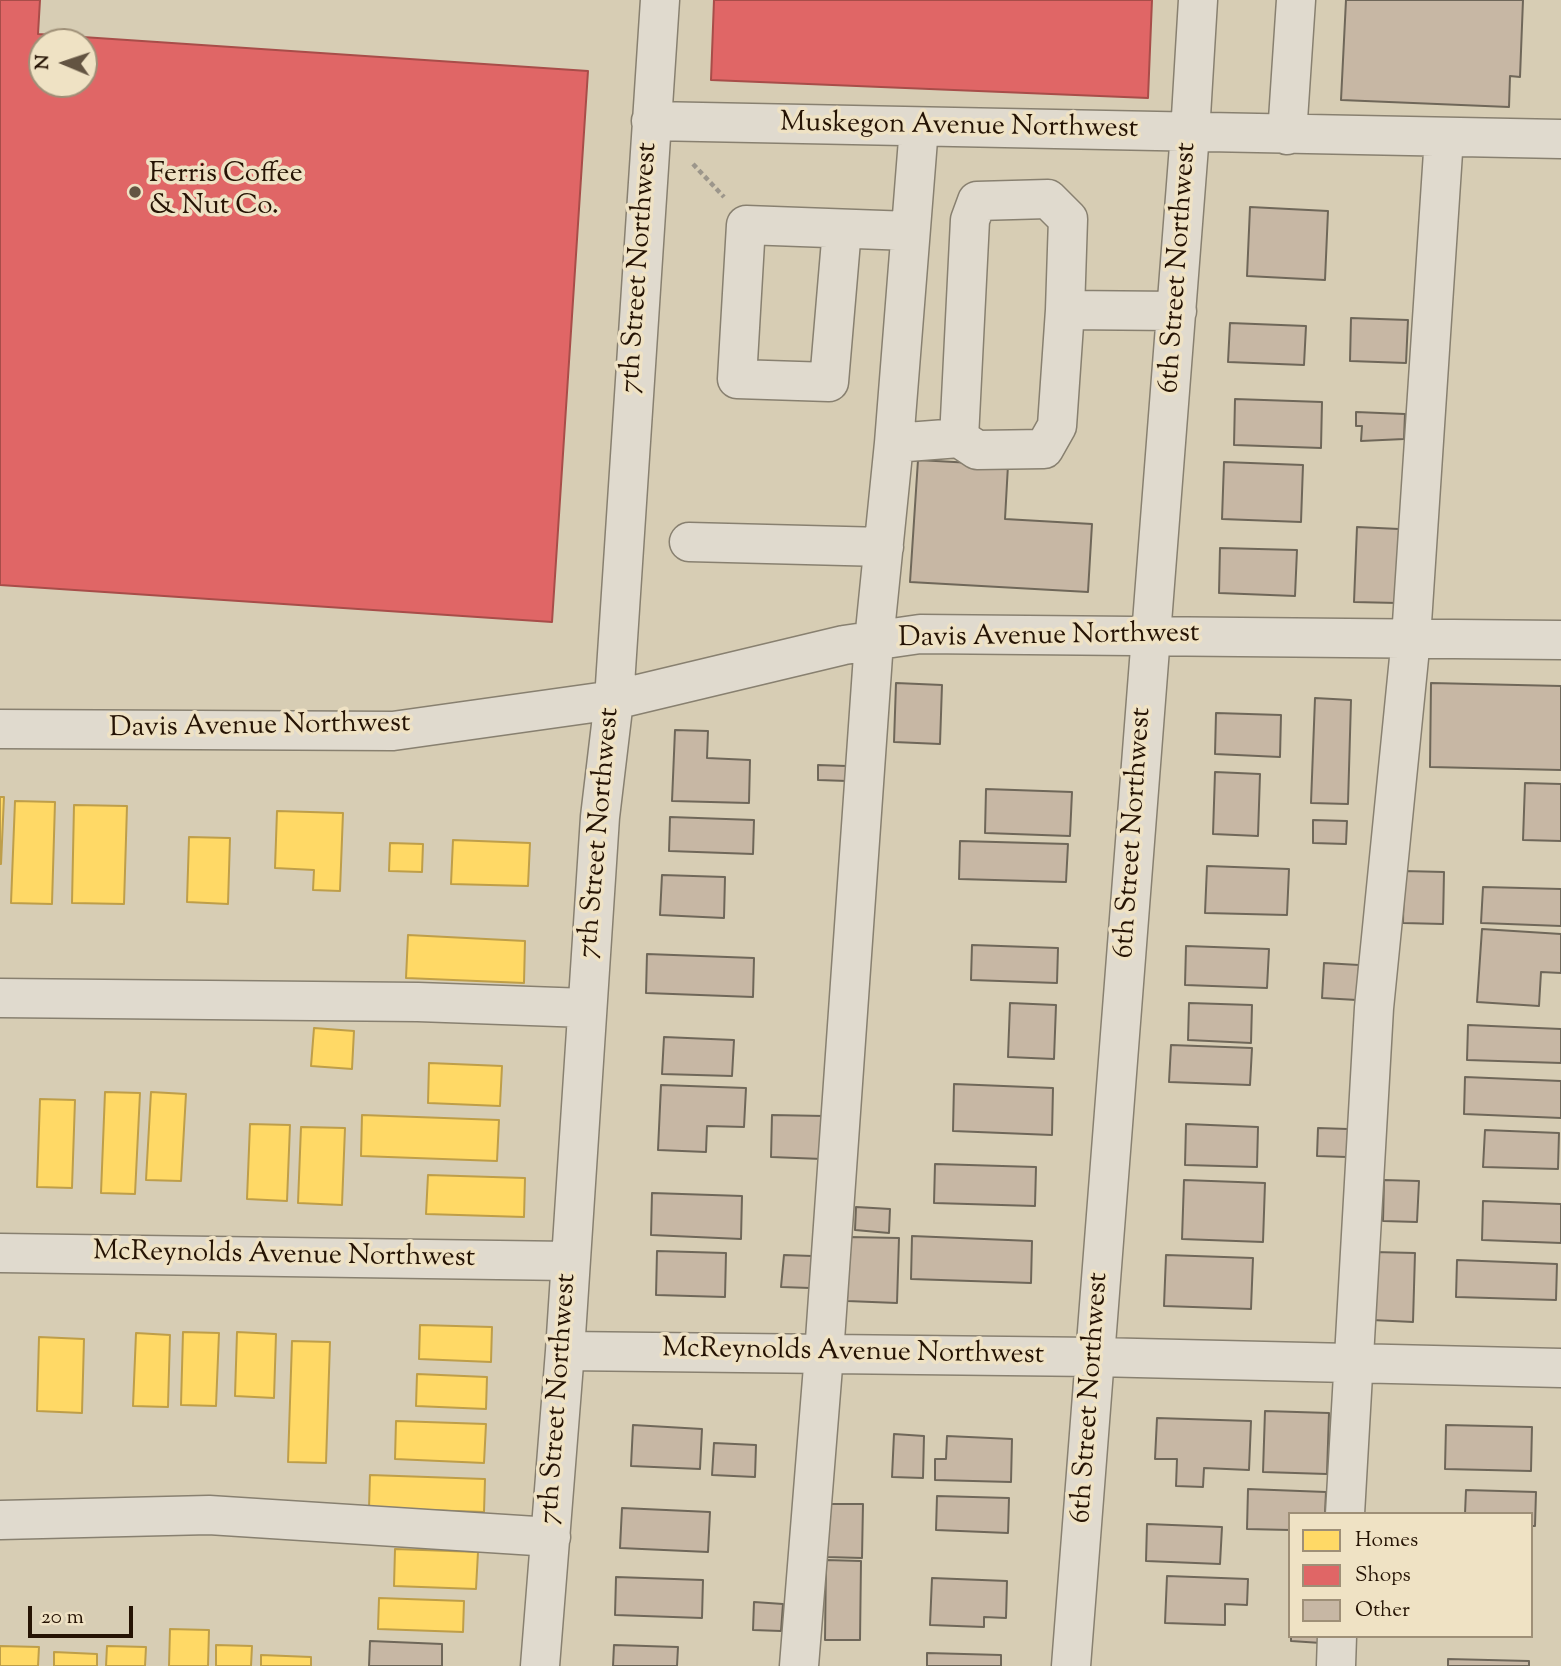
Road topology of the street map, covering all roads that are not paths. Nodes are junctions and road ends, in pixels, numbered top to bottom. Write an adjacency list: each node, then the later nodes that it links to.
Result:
1 (660, 0): 4 (street, 7th Street Northwest)
2 (1198, 0): 6 (street, 6th Street Northwest)
3 (1296, 0): 7 (street)
4 (651, 121): 5 (street, Muskegon Avenue Northwest); 22 (street, 7th Street Northwest)
5 (919, 127): 6 (street, Muskegon Avenue Northwest); 11 (street)
6 (1190, 133): 7 (street, Muskegon Avenue Northwest); 13 (street, 6th Street Northwest)
7 (1287, 135): 8 (street, Muskegon Avenue Northwest)
8 (1444, 137): 9 (street, Muskegon Avenue Northwest); 19 (street)
9 (1561, 139)
10 (842, 229): 10 (street); 11 (street)
11 (911, 231): 15 (street)
12 (1065, 310): 13 (street); 14 (street); 14 (street)
13 (1177, 312): 18 (street, 6th Street Northwest)
14 (959, 438): 15 (street)
15 (894, 443): 17 (street)
16 (689, 542): 17 (street)
17 (884, 547): 21 (street)
18 (1150, 635): 19 (street, Davis Avenue Northwest); 21 (street, Davis Avenue Northwest); 30 (street, 6th Street Northwest)
19 (1411, 638): 20 (street, Davis Avenue Northwest); 31 (street)
20 (1561, 640)
21 (874, 641): 22 (street, Davis Avenue Northwest); 29 (street)
22 (614, 700): 23 (street, Davis Avenue Northwest); 25 (street, 7th Street Northwest)
23 (0, 729)
24 (0, 998): 25 (street)
25 (586, 1008): 27 (street, 7th Street Northwest)
26 (0, 1253): 27 (street, McReynolds Avenue Northwest)
27 (569, 1261): 28 (street, 7th Street Northwest)
28 (565, 1351): 29 (street, McReynolds Avenue Northwest); 35 (street, 7th Street Northwest)
29 (824, 1354): 30 (street, McReynolds Avenue Northwest); 38 (street)
30 (1095, 1357): 31 (street, McReynolds Avenue Northwest); 39 (street, 6th Street Northwest)
31 (1353, 1363): 32 (street, McReynolds Avenue Northwest); 33 (street)
32 (1561, 1368)
33 (1345, 1512)
34 (0, 1520): 35 (street)
35 (551, 1537): 37 (street, 7th Street Northwest)
36 (1338, 1638): 40 (street)
37 (540, 1666)
38 (799, 1666)
39 (1071, 1666)
40 (1336, 1666)

